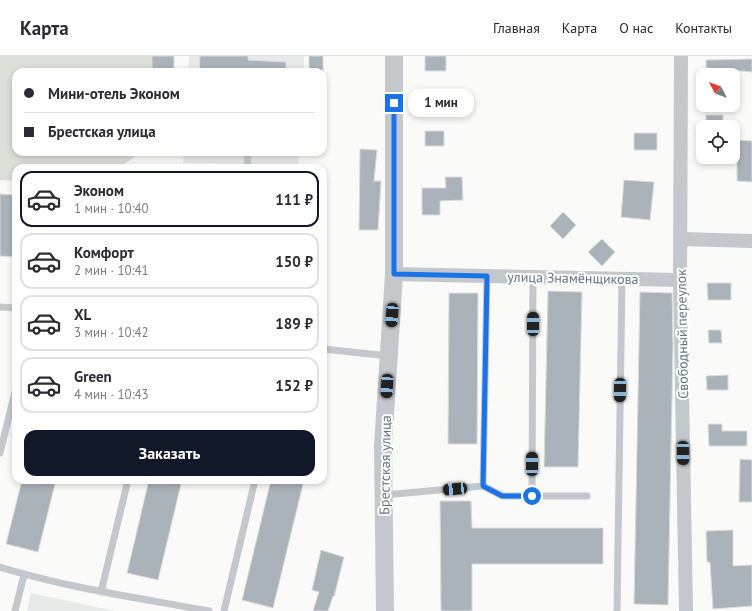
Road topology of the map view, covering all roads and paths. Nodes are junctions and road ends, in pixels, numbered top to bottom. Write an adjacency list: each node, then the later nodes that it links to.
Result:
1 (394, 56): 5 (street, Брестская улица)
2 (681, 56): 3 (street, Свободный переулок)
3 (681, 240): 4 (street); 9 (street, Свободный переулок)
4 (752, 241)
5 (394, 274): 6 (street, улица Знамёнщикова); 13 (street, Брестская улица)
6 (487, 276): 7 (street, улица Знамёнщикова); 18 (lane)
7 (533, 277): 8 (street, улица Знамёнщикова); 20 (lane)
8 (622, 279): 9 (street, улица Знамёнщикова); 29 (lane)
9 (680, 280): 30 (street, Свободный переулок)
10 (0, 307): 11 (lane)
11 (12, 308)
12 (327, 349): 13 (lane)
13 (389, 356): 19 (street, Брестская улица)
14 (12, 404): 15 (lane)
15 (0, 453)
16 (127, 484): 24 (lane)
17 (254, 484): 27 (lane)
18 (483, 486): 19 (lane); 20 (lane)
19 (383, 495): 28 (street, Брестская улица)
20 (532, 496): 21 (lane)
21 (587, 496)
22 (0, 567): 23 (lane)
23 (24, 575): 24 (lane); 25 (lane)
24 (101, 592): 26 (lane)
25 (15, 611)
26 (209, 611)
27 (224, 611)
28 (385, 611)
29 (618, 611)
30 (686, 611)

